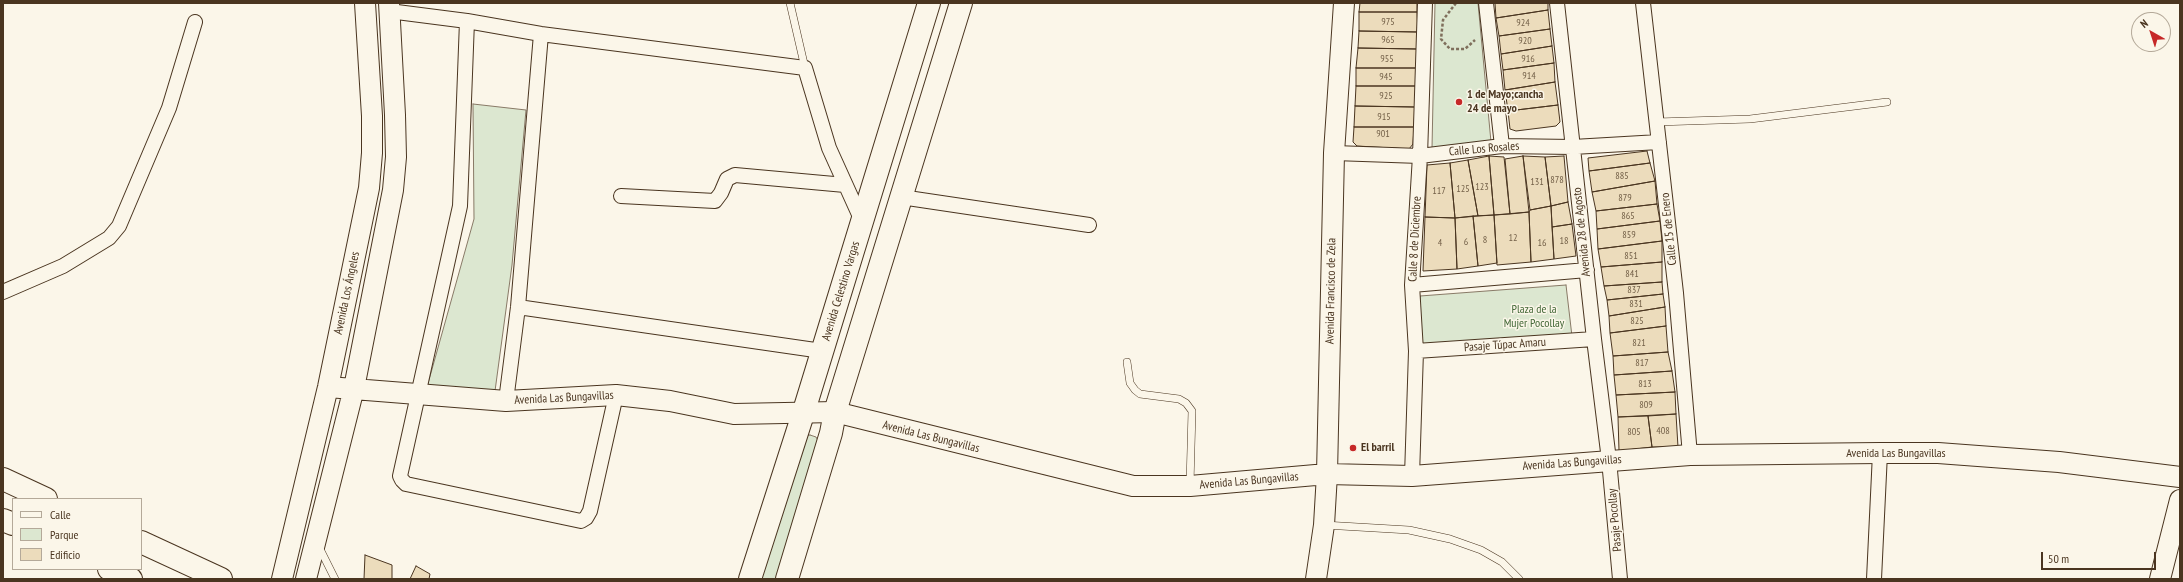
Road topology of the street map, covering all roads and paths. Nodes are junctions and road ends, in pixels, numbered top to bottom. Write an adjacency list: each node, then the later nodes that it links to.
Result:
1 (365, 3): 39 (street, Avenida Los Ángeles)
2 (790, 3): 16 (lane)
3 (929, 3): 27 (highway, Avenida Celestino Vargas)
4 (961, 3): 26 (highway)
5 (1344, 3): 22 (street, Avenida Francisco de Zela)
6 (1425, 3): 23 (street, Calle 8 de Diciembre)
7 (1456, 3): 15 (path)
8 (1486, 3): 20 (street)
9 (1557, 3): 21 (street, Avenida 28 de Agosto)
10 (1643, 3): 18 (street, Calle 15 de Enero)
11 (389, 7): 12 (street); 40 (street, Avenida Los Ángeles)
12 (467, 21): 14 (street); 41 (street)
13 (195, 22): 33 (street)
14 (542, 34): 16 (street); 34 (street)
15 (1475, 34)
16 (805, 68): 24 (street)
17 (1887, 102): 18 (lane)
18 (1657, 122): 19 (street, Calle 15 de Enero)
19 (1659, 142): 21 (street, Calle Los Rosales); 47 (street, Calle 15 de Enero)
20 (1502, 146): 21 (street, Calle Los Rosales); 23 (street, Calle Los Rosales)
21 (1573, 147): 31 (street, Avenida 28 de Agosto)
22 (1334, 153): 23 (street, Calle Los Rosales); 49 (street, Avenida Francisco de Zela)
23 (1420, 156): 32 (street, Calle 8 de Diciembre)
24 (845, 185): 25 (street); 27 (street)
25 (621, 196)
26 (901, 197): 28 (street); 30 (highway)
27 (862, 221): 29 (highway, Avenida Celestino Vargas)
28 (1089, 225)
29 (851, 258): 30 (highway); 36 (highway, Avenida Celestino Vargas)
30 (880, 265): 44 (highway)
31 (1587, 270): 32 (street); 35 (street, Avenida 28 de Agosto)
32 (1412, 285): 37 (street, Calle 8 de Diciembre)
33 (3, 292)
34 (518, 307): 36 (street); 43 (street)
35 (1594, 339): 37 (street, Pasaje Túpac Amaru); 48 (street, Avenida 28 de Agosto)
36 (822, 351): 45 (highway, Avenida Celestino Vargas)
37 (1416, 351): 50 (street, Calle 8 de Diciembre)
38 (1128, 362): 53 (lane)
39 (328, 387): 40 (street, Avenida Las Bungavillas); 63 (street, Avenida Los Ángeles)
40 (354, 388): 41 (street, Avenida Las Bungavillas); 57 (street, Avenida Los Ángeles)
41 (418, 395): 42 (street); 43 (street, Avenida Las Bungavillas)
42 (616, 395): 43 (street, Avenida Las Bungavillas); 45 (street, Avenida Las Bungavillas)
43 (506, 401)
44 (835, 412): 45 (street, Avenida Las Bungavillas); 53 (street, Avenida Las Bungavillas); 67 (highway)
45 (803, 414): 66 (highway, Avenida Celestino Vargas)
46 (1880, 453): 47 (street, Avenida Las Bungavillas); 51 (street, Avenida Las Bungavillas); 71 (street)
47 (1690, 455): 48 (street, Avenida Las Bungavillas)
48 (1609, 460): 50 (street, Avenida Las Bungavillas); 70 (street, Pasaje Pocollay)
49 (1327, 474): 50 (street, Avenida Las Bungavillas); 53 (street, Avenida Las Bungavillas); 56 (street, Avenida Francisco de Zela)
50 (1412, 476)
51 (2180, 477)
52 (3, 479): 54 (highway)
53 (1190, 486)
54 (44, 498)
55 (2180, 500): 60 (street)
56 (1324, 525): 68 (street, Avenida Francisco de Zela); 69 (lane)
57 (316, 541): 64 (street, Avenida Los Ángeles); 65 (lane)
58 (142, 542): 62 (highway)
59 (111, 570): 61 (highway)
60 (2168, 571)
61 (131, 579)
62 (221, 579)
63 (282, 579)
64 (306, 579)
65 (336, 579)
66 (750, 579)
67 (787, 579)
68 (1316, 579)
69 (1519, 579)
70 (1620, 579)
71 (1874, 579)

